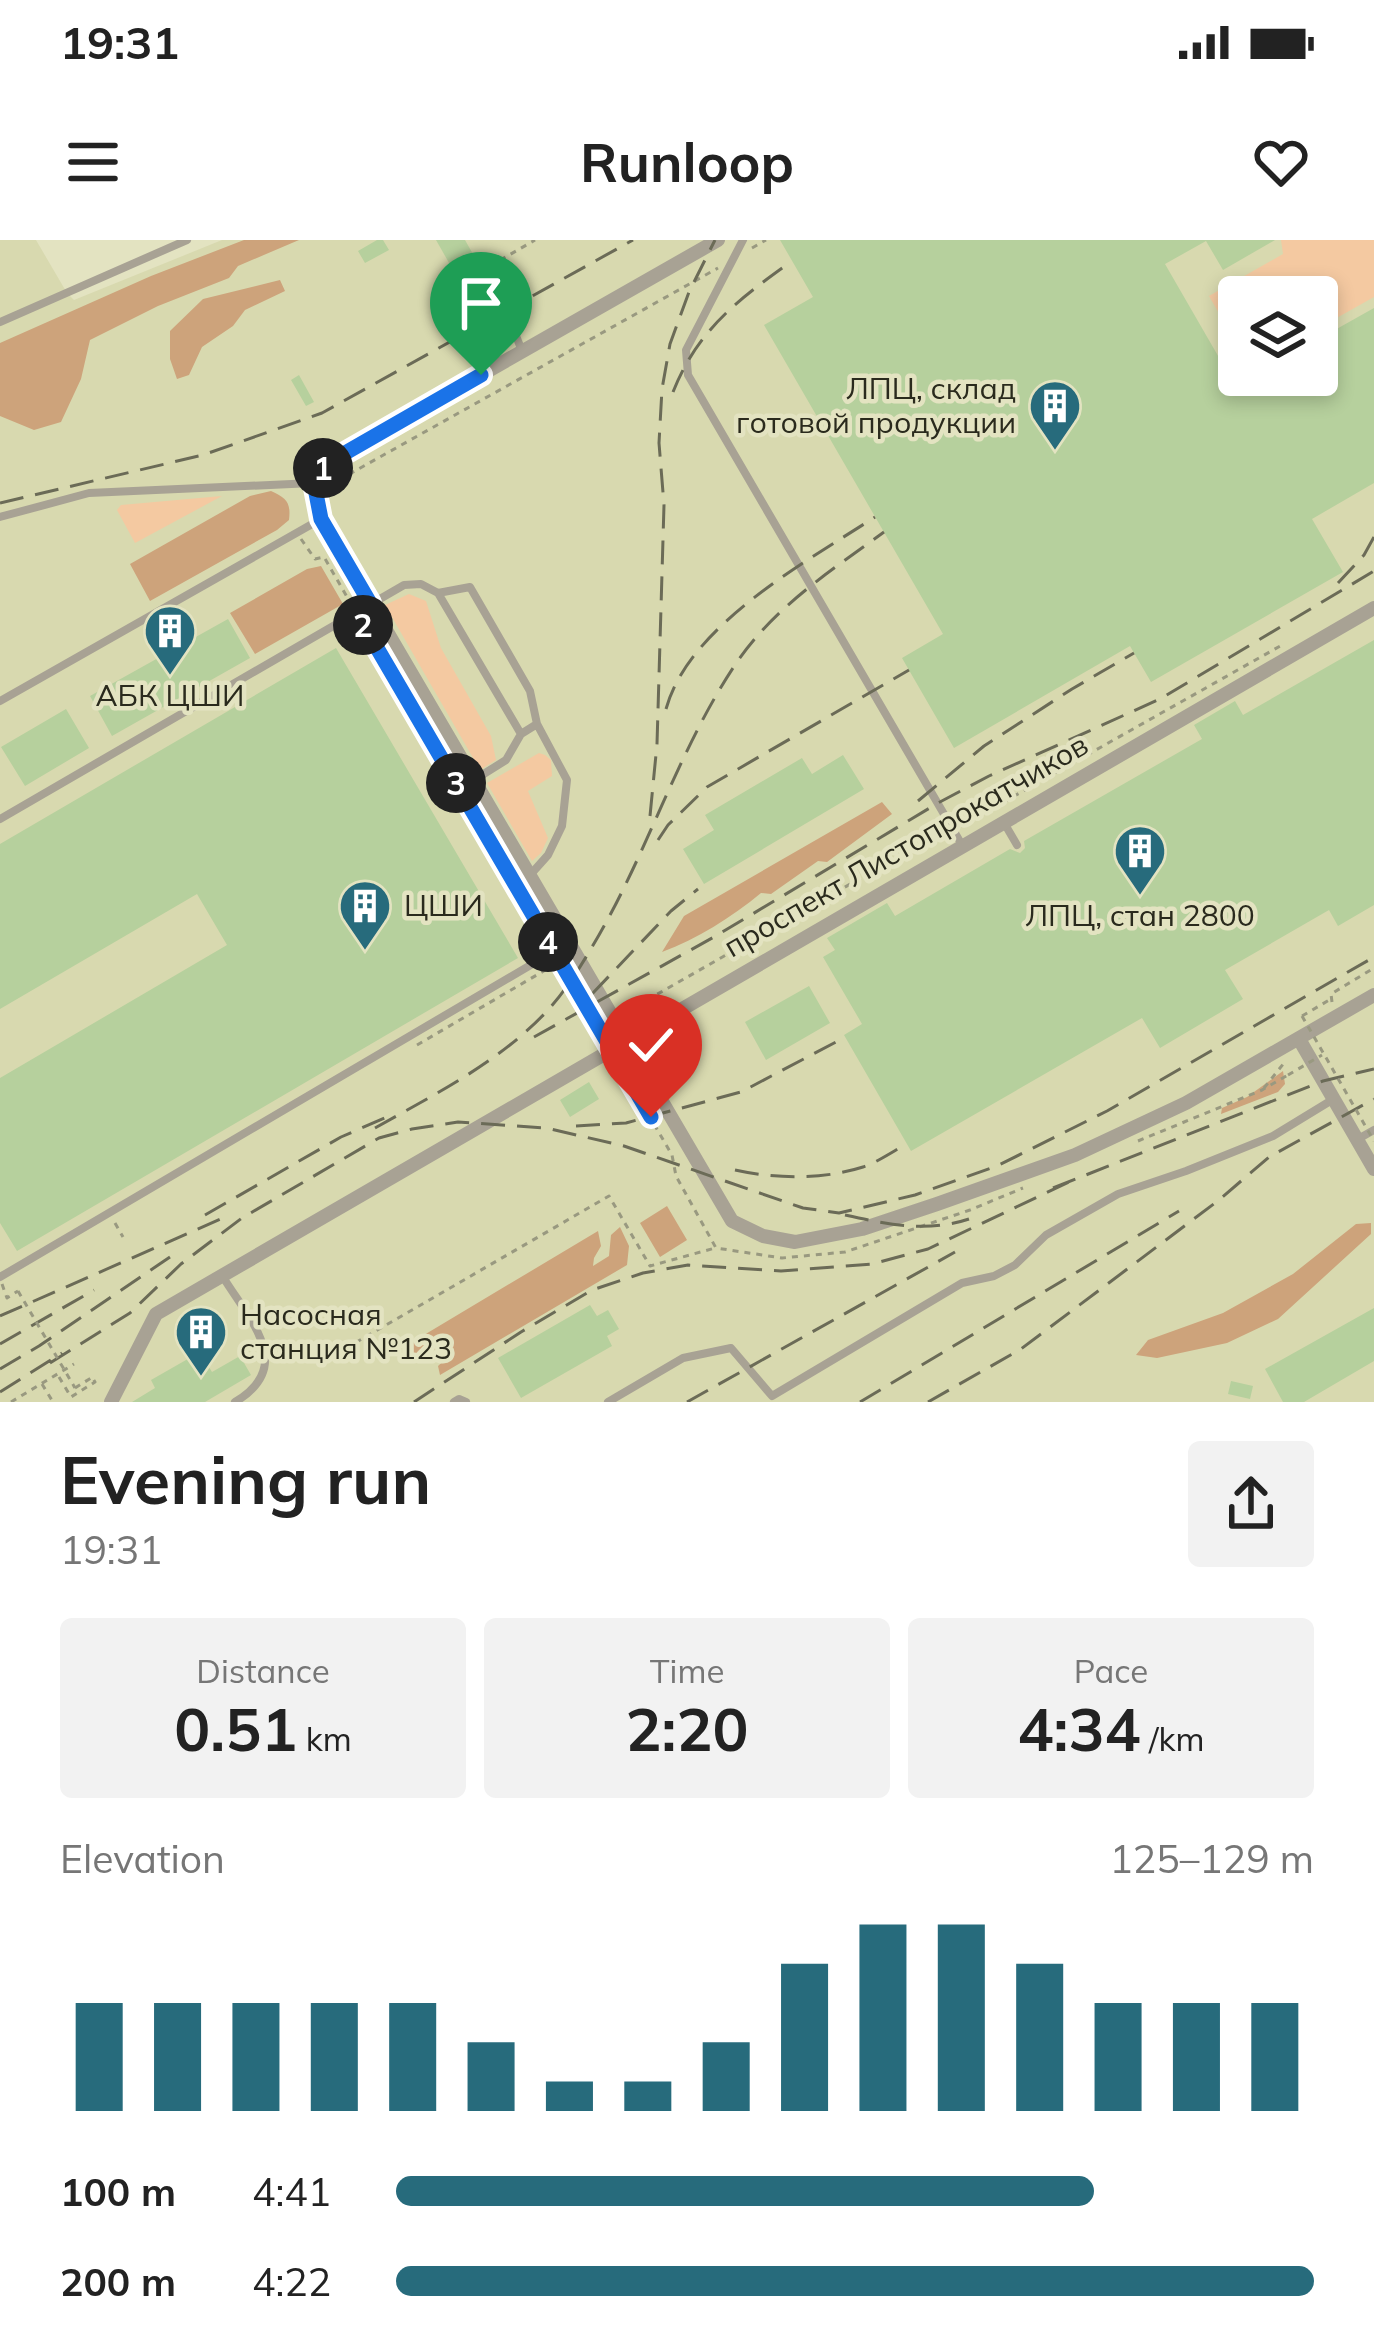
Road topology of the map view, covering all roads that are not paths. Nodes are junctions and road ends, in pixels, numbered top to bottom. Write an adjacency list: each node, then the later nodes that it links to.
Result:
1 (188, 240): 5 (lane)
2 (718, 240): 6 (street)
3 (743, 240): 19 (lane)
4 (499, 292): 6 (lane)
5 (0, 322)
6 (523, 351): 7 (street)
7 (315, 488): 8 (lane); 9 (street)
8 (0, 517)
9 (321, 519): 11 (street); 13 (lane)
10 (438, 593): 11 (lane); 14 (lane); 15 (lane)
11 (370, 603): 16 (street); 17 (lane)
12 (1374, 608): 18 (street, проспект Листопрокатчиков)
13 (0, 701)
14 (537, 724): 15 (lane); 21 (lane)
15 (521, 734): 16 (lane)
16 (474, 780): 21 (street)
17 (0, 819)
18 (1003, 821): 19 (street, проспект Листопрокатчиков); 20 (lane)
19 (962, 844): 24 (street, проспект Листопрокатчиков)
20 (1017, 845)
21 (530, 875): 22 (street)
22 (569, 942): 24 (street); 31 (lane)
23 (1374, 995): 25 (street)
24 (626, 1040): 25 (street); 30 (street, проспект Листопрокатчиков)
25 (1301, 1043): 26 (street)
26 (1334, 1099): 28 (street); 36 (lane)
27 (1374, 1130): 28 (lane)
28 (1357, 1140): 29 (street)
29 (1374, 1169)
30 (223, 1275): 32 (street, проспект Листопрокатчиков); 33 (lane)
31 (0, 1276)
32 (111, 1402)
33 (235, 1402)
34 (454, 1402): 35 (lane)
35 (466, 1402)
36 (608, 1402)

